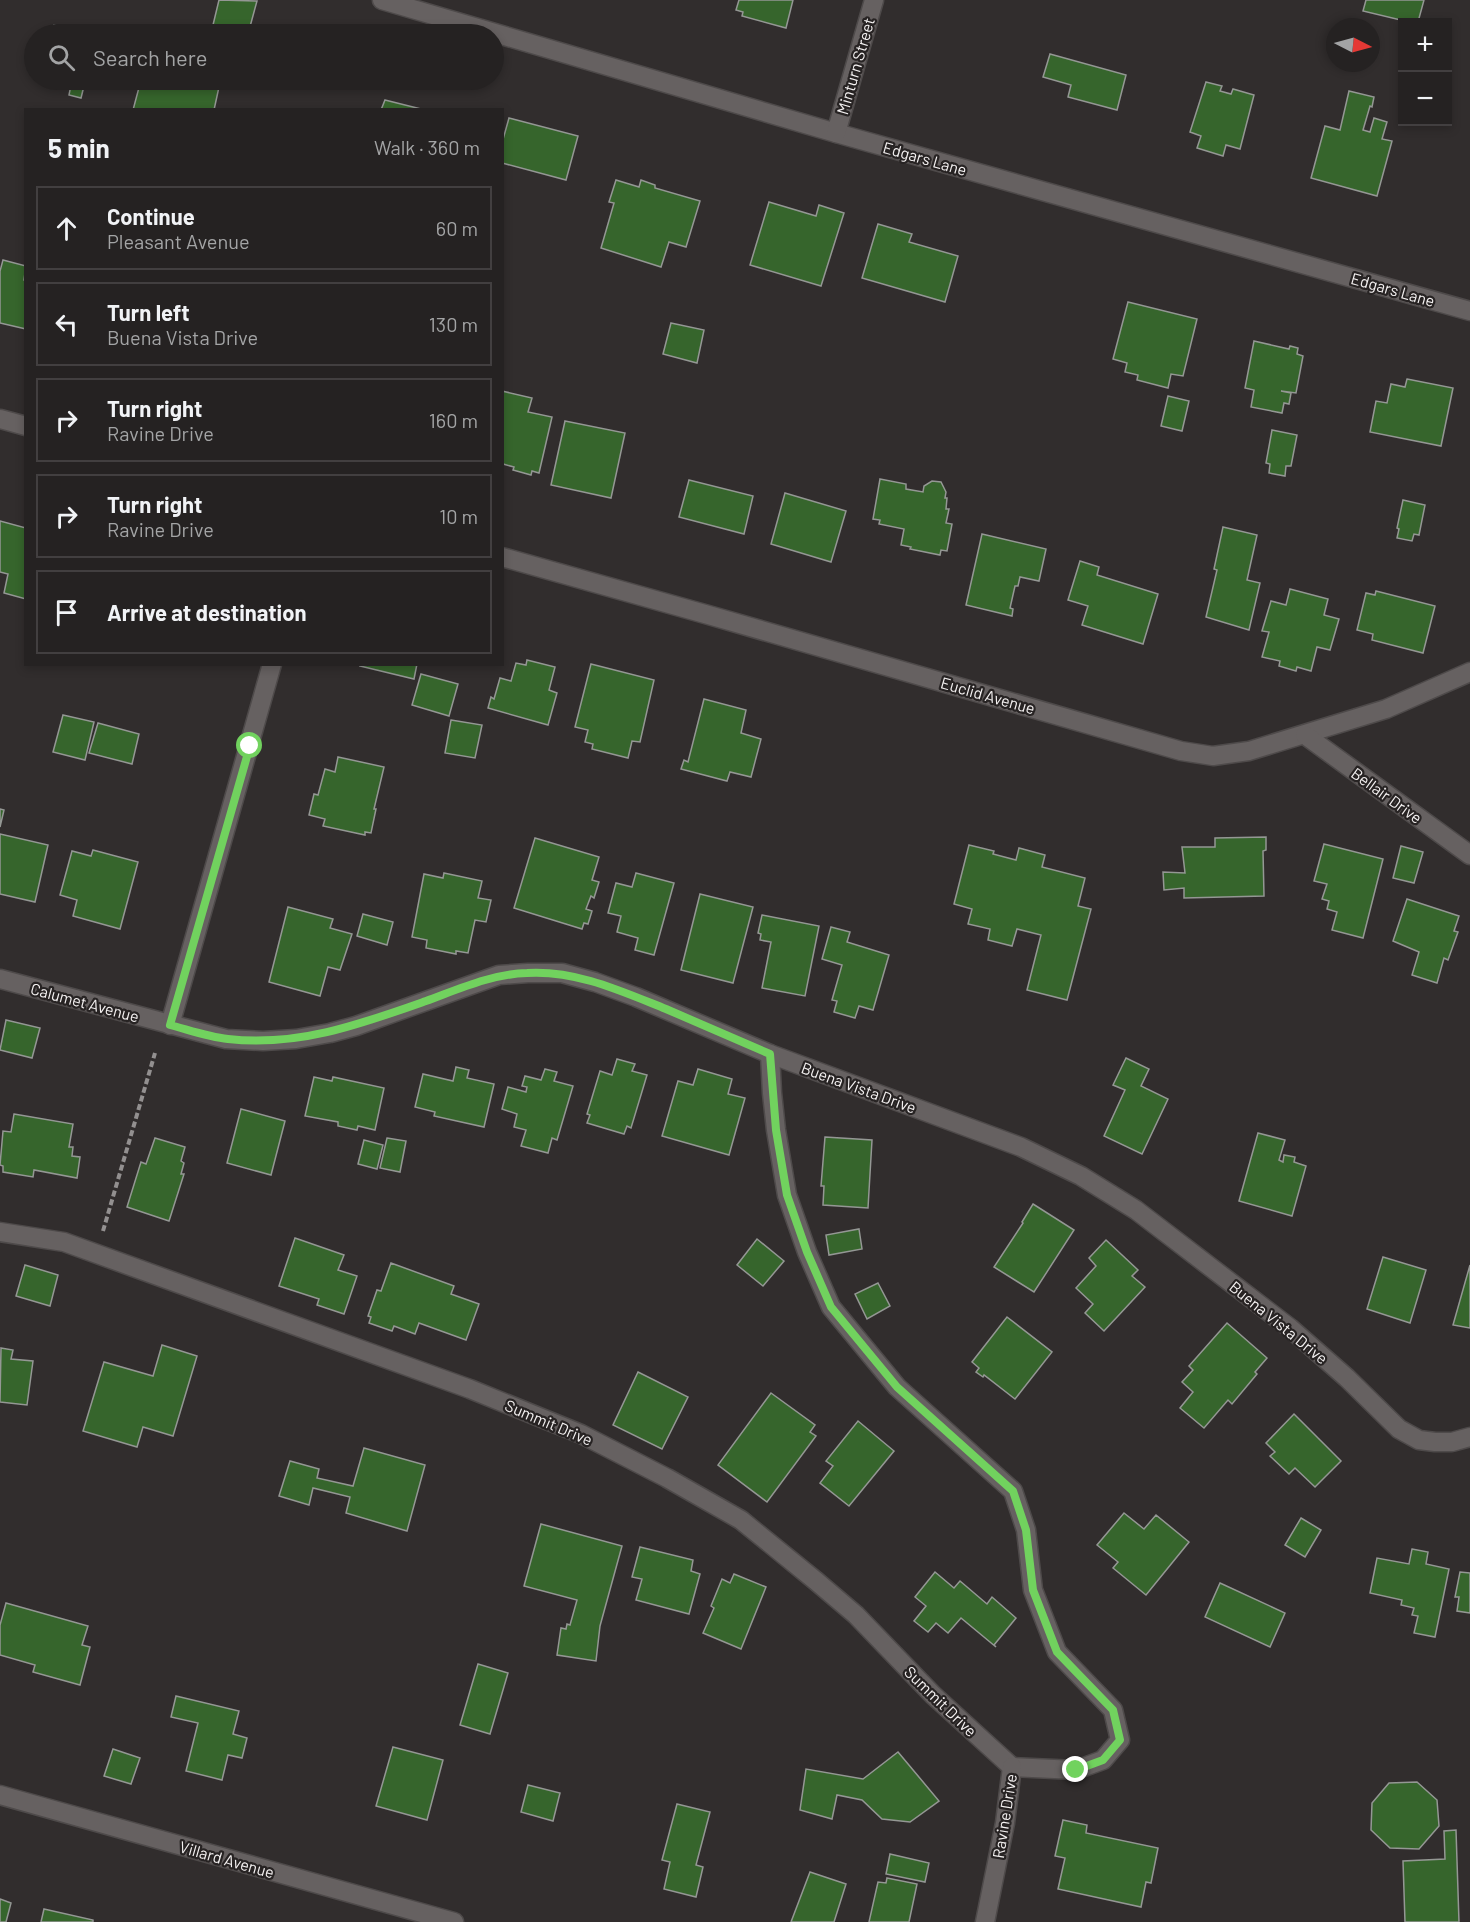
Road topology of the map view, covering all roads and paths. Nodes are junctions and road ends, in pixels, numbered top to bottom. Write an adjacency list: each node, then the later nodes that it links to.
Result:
1 (382, 0): 3 (street, Edgars Lane)
2 (874, 0): 5 (street, Minturn Street)
3 (464, 24)
4 (504, 36): 5 (street, Edgars Lane)
5 (836, 133): 6 (street, Edgars Lane)
6 (1470, 311)
7 (0, 418): 8 (street)
8 (24, 425)
9 (504, 558): 12 (street, Euclid Avenue)
10 (271, 666): 15 (street)
11 (1470, 672): 12 (street, Euclid Avenue)
12 (1305, 735): 13 (street, Bellair Drive)
13 (1470, 855)
14 (0, 980): 15 (street, Calumet Avenue)
15 (170, 1025): 17 (street, Buena Vista Drive)
16 (155, 1053): 18 (path)
17 (770, 1054): 20 (street, Buena Vista Drive); 21 (street, Ravine Drive)
18 (106, 1221)
19 (0, 1232): 21 (street, Summit Drive)
20 (1470, 1437)
21 (1012, 1767): 24 (street, Ravine Drive)
22 (0, 1795): 23 (street, Villard Avenue)
23 (454, 1922)
24 (985, 1922)

